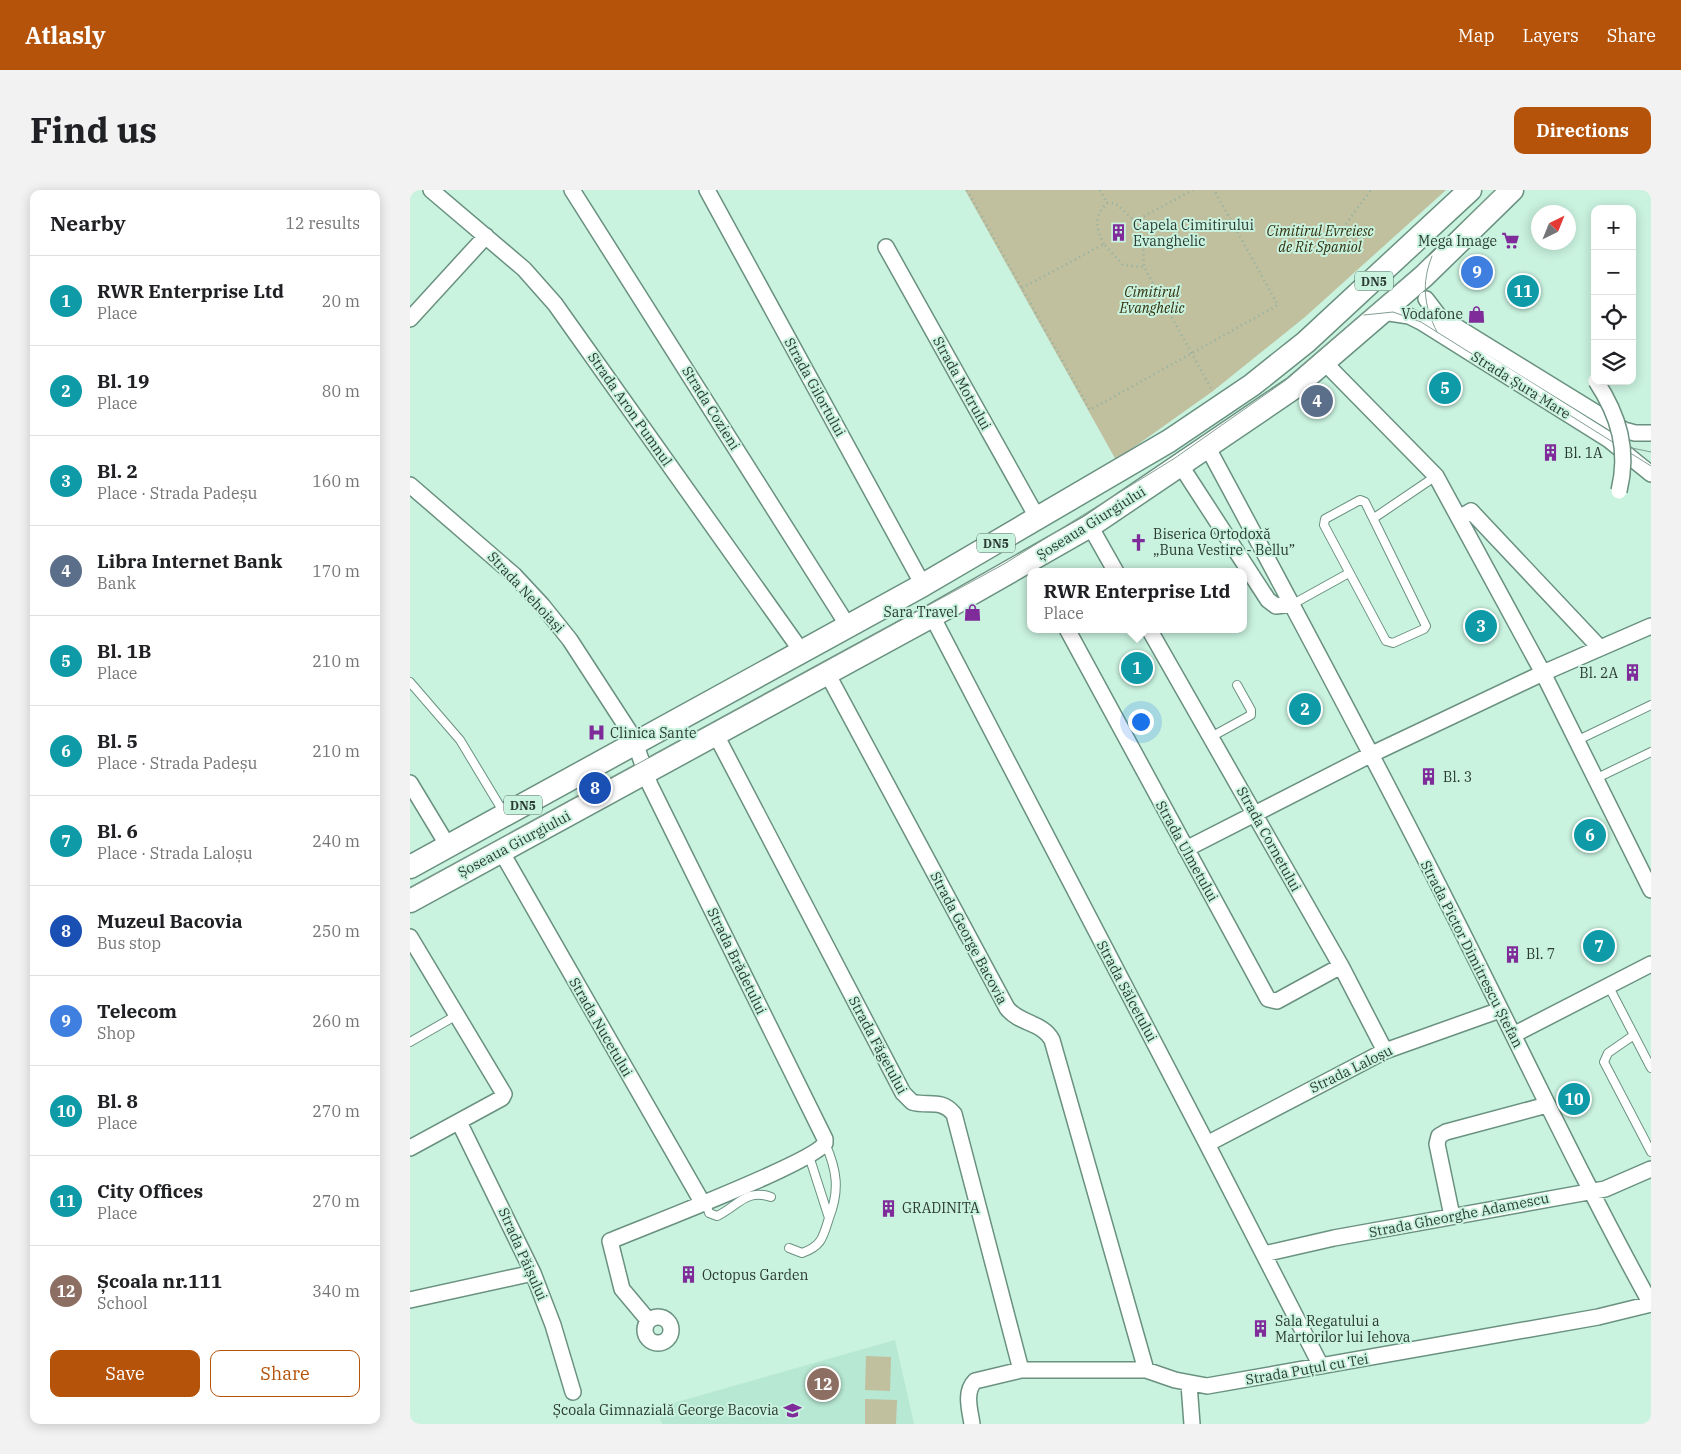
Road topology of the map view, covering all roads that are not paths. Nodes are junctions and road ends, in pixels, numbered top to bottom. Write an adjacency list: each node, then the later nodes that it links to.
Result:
1 (431, 190): 6 (street, Strada Aron Pumnul)
2 (572, 190): 33 (street, Strada Cozieni)
3 (707, 190): 30 (street, Strada Gilortului)
4 (1470, 190): 24 (main road, Șoseaua Giurgiului / DN5)
5 (1512, 190): 8 (main road, Șoseaua Giurgiului / DN5)
6 (486, 236): 11 (street); 38 (street, Strada Aron Pumnul)
7 (886, 246): 24 (street, Strada Motrului)
8 (1424, 276): 9 (street); 10 (main road, Șoseaua Giurgiului / DN5)
9 (1426, 299): 12 (street); 15 (street, Strada Șura Mare)
10 (1383, 312): 12 (street, Strada Șura Mare); 13 (main road, Șoseaua Giurgiului / DN5)
11 (410, 318)
12 (1438, 332): 18 (street, Strada Șura Mare)
13 (1325, 363): 16 (main road, Șoseaua Giurgiului / DN5); 19 (street)
14 (1598, 385): 20 (street, bridge)
15 (1651, 433)
16 (1208, 448): 17 (main road, Șoseaua Giurgiului / DN5); 31 (street, Strada Pictor Dimitrescu Ștefan)
17 (1181, 466): 25 (main road, Șoseaua Giurgiului / DN5); 31 (street)
18 (1651, 474)
19 (1436, 476): 22 (lane); 23 (street)
20 (1619, 491)
21 (413, 492): 47 (street, Strada Nehoiași)
22 (1374, 518): 29 (lane); 29 (lane)
23 (1459, 518): 37 (street); 40 (street)
24 (1038, 519): 30 (main road, Șoseaua Giurgiului / DN5)
25 (1090, 526): 26 (main road, Șoseaua Giurgiului / DN5); 27 (street)
26 (1033, 566)
27 (1114, 568)
28 (1027, 569): 32 (main road, Șoseaua Giurgiului / DN5)
29 (1349, 573): 31 (lane)
30 (923, 585): 33 (main road, Șoseaua Giurgiului / DN5)
31 (1293, 604): 49 (street, Strada Pictor Dimitrescu Ștefan)
32 (932, 616): 39 (main road, Șoseaua Giurgiului / DN5); 74 (street, Strada Sălcetului)
33 (848, 626): 38 (main road, Șoseaua Giurgiului / DN5)
34 (1651, 626): 37 (street)
35 (1069, 633): 56 (street, Strada Ulmetului)
36 (1151, 633): 45 (street, Strada Cornetului)
37 (1600, 648): 40 (street)
38 (802, 652): 47 (main road, Șoseaua Giurgiului / DN5)
39 (827, 673): 44 (main road, Șoseaua Giurgiului / DN5); 92 (street, Strada George Bacovia)
40 (1543, 673): 46 (street); 49 (street)
41 (410, 682): 54 (lane)
42 (1237, 686): 45 (lane)
43 (1651, 705): 46 (lane)
44 (716, 735): 50 (main road, Șoseaua Giurgiului / DN5); 91 (street, Strada Făgetului)
45 (1212, 737): 53 (street, Strada Cornetului)
46 (1576, 741): 51 (street)
47 (636, 743): 50 (street, Strada Nehoiași); 54 (main road, Șoseaua Giurgiului / DN5)
48 (1651, 752): 51 (lane)
49 (1370, 755): 53 (street); 65 (street, Strada Pictor Dimitrescu Ștefan)
50 (645, 773): 57 (main road, Șoseaua Giurgiului / DN5); 76 (street, Strada Brădetului)
51 (1595, 779): 59 (street)
52 (410, 783): 55 (street)
53 (1254, 813): 56 (street); 63 (street, Strada Cornetului)
54 (505, 815): 55 (main road, Șoseaua Giurgiului / DN5)
55 (448, 846): 58 (main road, Șoseaua Giurgiului / DN5)
56 (1186, 849): 63 (street, Strada Ulmetului)
57 (501, 851): 60 (main road, Șoseaua Giurgiului / DN5); 81 (street, Strada Nucetului)
58 (410, 867)
59 (1651, 890)
60 (410, 901)
61 (410, 937): 66 (street)
62 (1651, 964): 64 (street)
63 (1340, 966): 70 (street, Strada Cornetului)
64 (1609, 987): 67 (lane); 68 (street)
65 (1500, 1010): 68 (street, Strada Pictor Dimitrescu Ștefan); 70 (street, Strada Laloșu)
66 (457, 1015): 69 (lane); 73 (street)
67 (1634, 1034): 71 (lane); 77 (lane)
68 (1513, 1035): 72 (street, Strada Pictor Dimitrescu Ștefan)
69 (410, 1042)
70 (1385, 1051): 74 (street, Strada Laloșu)
71 (1651, 1068)
72 (1547, 1105): 79 (street, Strada Pictor Dimitrescu Ștefan); 82 (street)
73 (459, 1122): 75 (street); 86 (street, Strada Păișului)
74 (1207, 1144): 85 (street, Strada Sălcetului)
75 (410, 1148)
76 (818, 1149): 81 (street); 83 (lane); 83 (lane)
77 (1651, 1152)
78 (1651, 1169): 79 (street, Strada Gheorghe Adamescu)
79 (1590, 1190): 82 (street, Strada Gheorghe Adamescu); 87 (street, Strada Pictor Dimitrescu Ștefan)
80 (771, 1197): 81 (lane)
81 (709, 1200): 89 (street)
82 (1452, 1216): 85 (street, Strada Gheorghe Adamescu)
83 (829, 1218): 84 (lane)
84 (789, 1248)
85 (1264, 1254): 90 (street, Strada Sălcetului)
86 (533, 1273): 88 (street); 94 (street, Strada Păișului)
87 (1649, 1297): 90 (street, Strada Puțul cu Tei)
88 (410, 1300)
89 (648, 1320)
90 (1321, 1366): 93 (street, Strada Puțul cu Tei)
91 (1021, 1370): 92 (street, Strada Puțul cu Tei); 95 (street)
92 (1146, 1370): 93 (street, Strada Puțul cu Tei)
93 (1189, 1384): 96 (street)
94 (573, 1392)
95 (972, 1424)
96 (1192, 1424)

